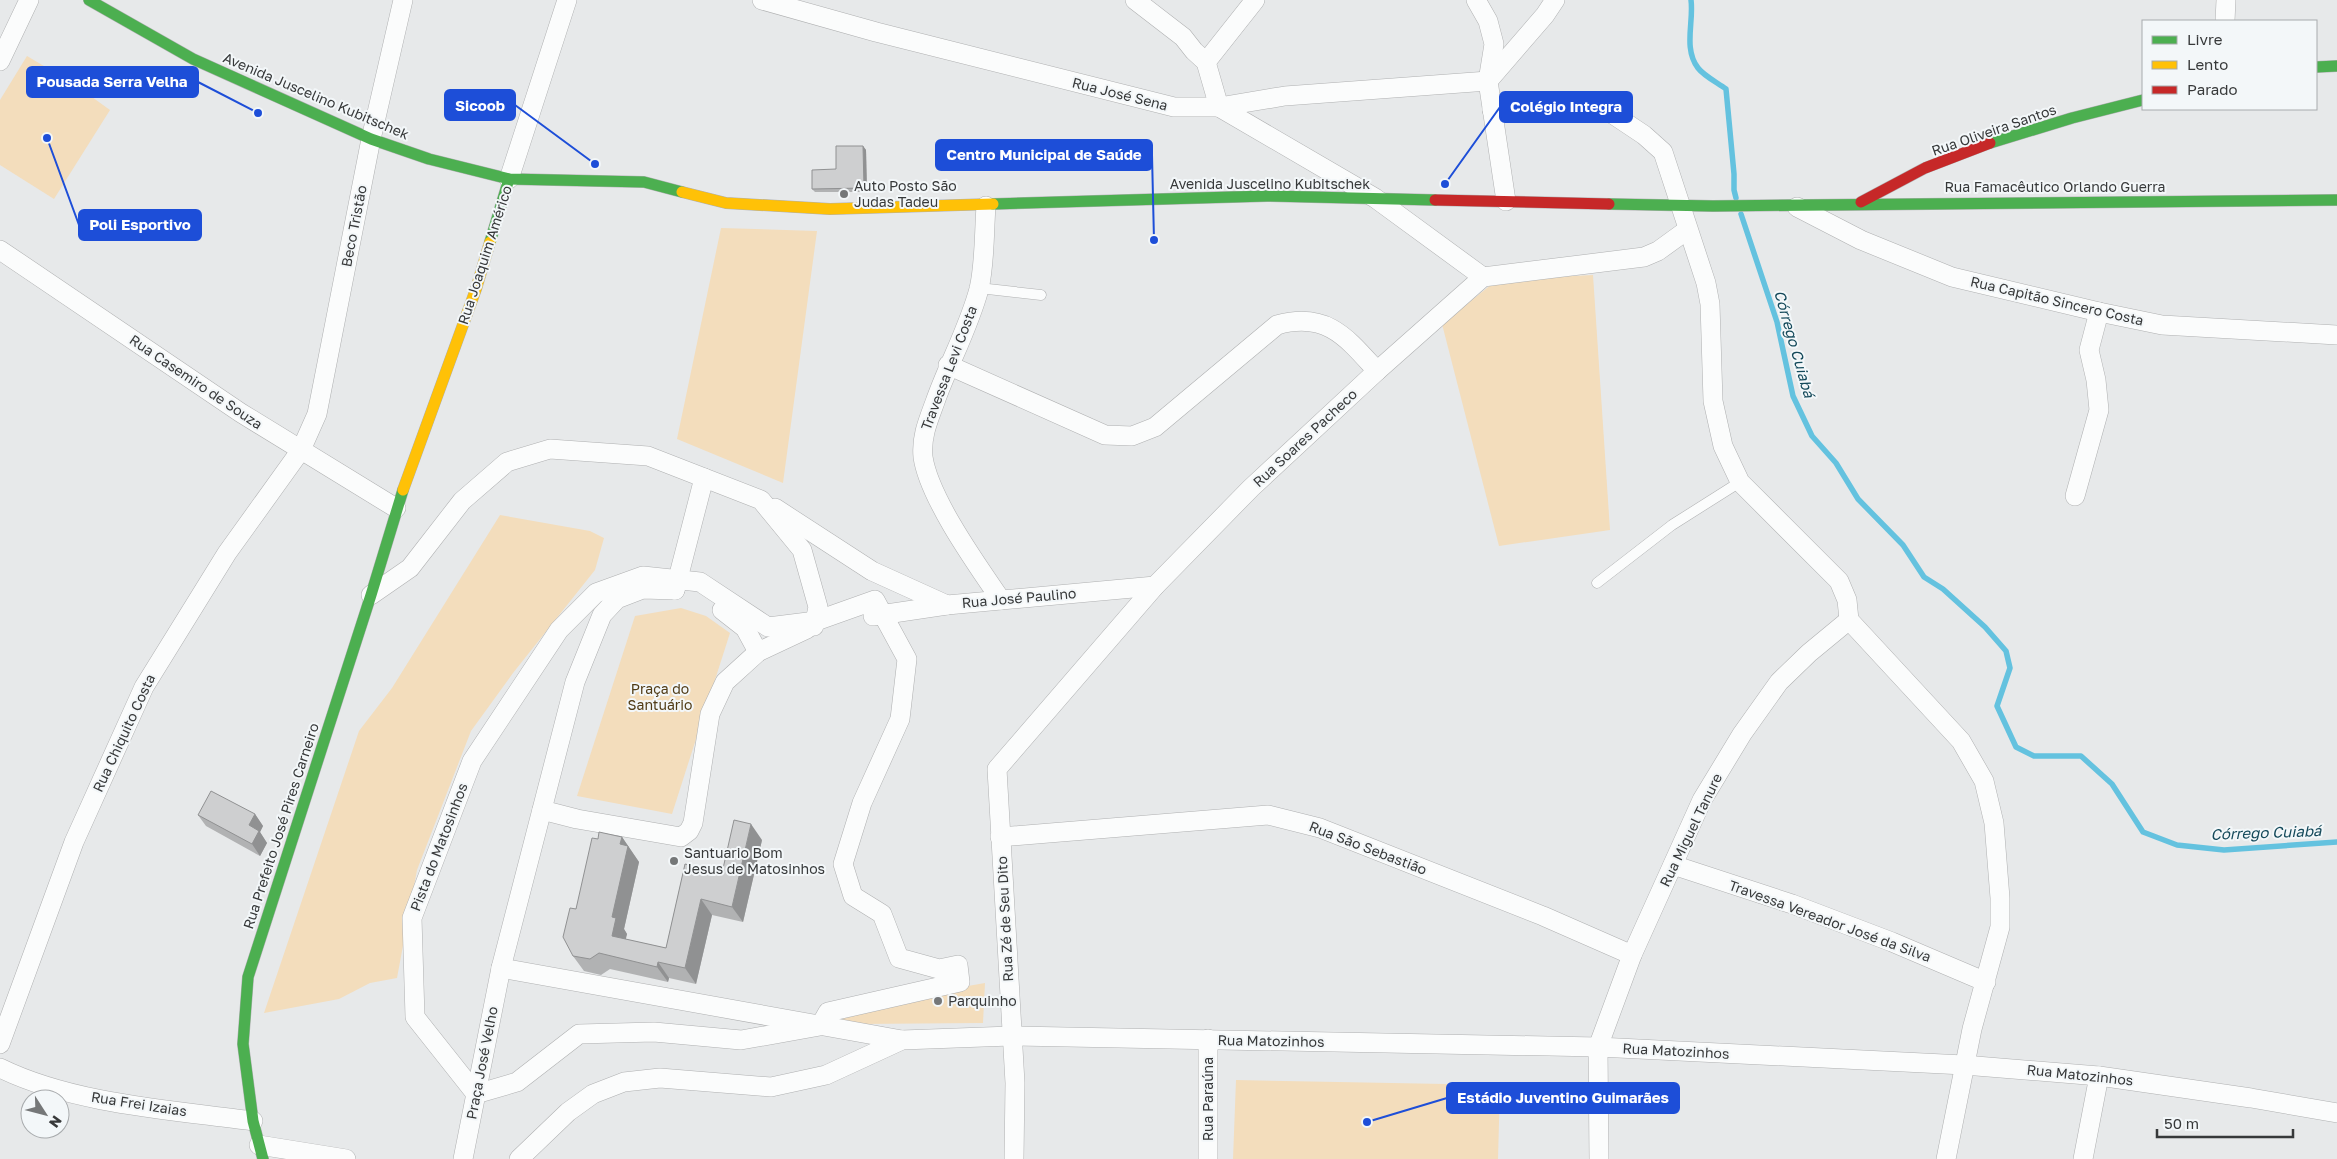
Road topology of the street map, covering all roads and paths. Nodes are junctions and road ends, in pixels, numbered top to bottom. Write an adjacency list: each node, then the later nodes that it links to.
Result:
1 (29, 0): 12 (street)
2 (89, 0): 20 (main road, Avenida Juscelino Kubitschek)
3 (402, 0): 20 (street, Beco Tristão)
4 (566, 0): 21 (street, Rua Joaquim Américo)
5 (763, 0): 18 (street, Rua José Sena)
6 (1135, 0): 13 (street)
7 (1255, 0): 13 (street)
8 (1476, 0): 16 (street)
9 (1555, 0): 16 (street)
10 (2226, 0): 11 (street)
11 (2225, 20)
12 (0, 61)
13 (1206, 62): 18 (street)
14 (2337, 66): 15 (main road)
15 (2317, 67)
16 (1488, 81): 18 (street, Rua José Sena); 19 (street)
17 (2142, 100): 25 (main road, Rua Oliveira Santos)
18 (1219, 107): 22 (street)
19 (1492, 110): 24 (street); 27 (street)
20 (371, 139): 21 (main road, Avenida Juscelino Kubitschek); 40 (street, Beco Tristão)
21 (509, 179): 29 (main road, Avenida Juscelino Kubitschek); 45 (main road, Rua Joaquim Américo)
22 (1375, 198): 24 (main road, Avenida Juscelino Kubitschek); 29 (main road, Avenida Juscelino Kubitschek); 33 (street)
23 (2337, 200): 25 (main road, Rua Famacêutico Orlando Guerra)
24 (1506, 201): 27 (main road, Avenida Juscelino Kubitschek)
25 (1860, 203): 26 (main road, Rua Famacêutico Orlando Guerra); 31 (street)
26 (1792, 204): 28 (main road, Rua Famacêutico Orlando Guerra); 31 (street, Rua Capitão Sincero Costa)
27 (1680, 205): 28 (main road, Avenida Juscelino Kubitschek); 30 (street)
28 (1773, 205)
29 (986, 206): 34 (street, Travessa Levi Costa)
30 (1687, 230): 33 (street); 42 (street)
31 (1861, 240): 36 (street, Rua Capitão Sincero Costa)
32 (0, 250): 40 (street, Rua Casemiro de Souza)
33 (1483, 277): 39 (street, Rua Soares Pacheco)
34 (979, 288): 35 (lane); 38 (street, Travessa Levi Costa)
35 (1041, 295)
36 (2100, 312): 37 (street, Rua Capitão Sincero Costa); 43 (street)
37 (2337, 335)
38 (948, 365): 39 (street); 50 (street, Travessa Levi Costa)
39 (1377, 371): 48 (street, Rua Soares Pacheco)
40 (301, 450): 45 (street, Rua Casemiro de Souza); 67 (street, Rua Chiquito Costa)
41 (704, 478): 44 (street); 47 (street); 49 (street)
42 (1740, 482): 46 (lane); 53 (street)
43 (2075, 496)
44 (761, 500): 51 (street, Rua José Paulino); 54 (street)
45 (396, 508): 49 (main road, Rua Prefeito José Pires Carneiro)
46 (1597, 583)
47 (676, 585): 54 (street, Pista do Matosinhos); 55 (street); 57 (street); 72 (street, Pista do Matosinhos)
48 (1154, 586): 50 (street, Rua José Paulino); 56 (street, Rua Soares Pacheco)
49 (371, 596): 74 (main road, Rua Prefeito José Pires Carneiro)
50 (1001, 600): 51 (street, Rua José Paulino)
51 (947, 604): 52 (street)
52 (884, 615): 54 (street, Pista do Matosinhos); 63 (street, Pista do Matosinhos)
53 (1848, 620): 59 (street, Rua Miguel Tanure); 62 (street)
54 (815, 624): 55 (street)
55 (758, 652): 57 (street)
56 (997, 769): 58 (street, Rua Zé de Seu Dito)
57 (542, 810): 61 (street, Praça José Velho)
58 (1000, 837): 60 (street, Rua São Sebastião); 64 (street, Rua Zé de Seu Dito)
59 (1673, 865): 60 (street, Rua Miguel Tanure); 62 (street, Travessa Vereador José da Silva)
60 (1632, 955): 68 (street, Rua Miguel Tanure)
61 (501, 968): 63 (street); 72 (street, Praça José Velho)
62 (1986, 982): 69 (street)
63 (820, 1026): 66 (street); 72 (street)
64 (1012, 1036): 65 (street, Rua Matozinhos); 66 (street, Rua Matozinhos); 79 (street, Rua Zé de Seu Dito)
65 (1208, 1039): 68 (street, Rua Matozinhos); 80 (street, Rua Paraúna)
66 (902, 1040): 78 (street)
67 (0, 1044)
68 (1598, 1047): 69 (street, Rua Matozinhos); 81 (street)
69 (1964, 1065): 71 (street, Rua Matozinhos); 82 (street)
70 (0, 1068): 74 (street, Rua Frei Izaias)
71 (2099, 1076): 73 (street, Rua Matozinhos); 83 (street)
72 (476, 1094): 77 (street, Praça José Velho)
73 (2337, 1113)
74 (253, 1121): 75 (main road, Rua Prefeito José Pires Carneiro)
75 (261, 1152): 76 (street)
76 (346, 1159)
77 (463, 1159)
78 (519, 1159)
79 (1014, 1159)
80 (1208, 1159)
81 (1599, 1159)
82 (1946, 1159)
83 (2084, 1159)

